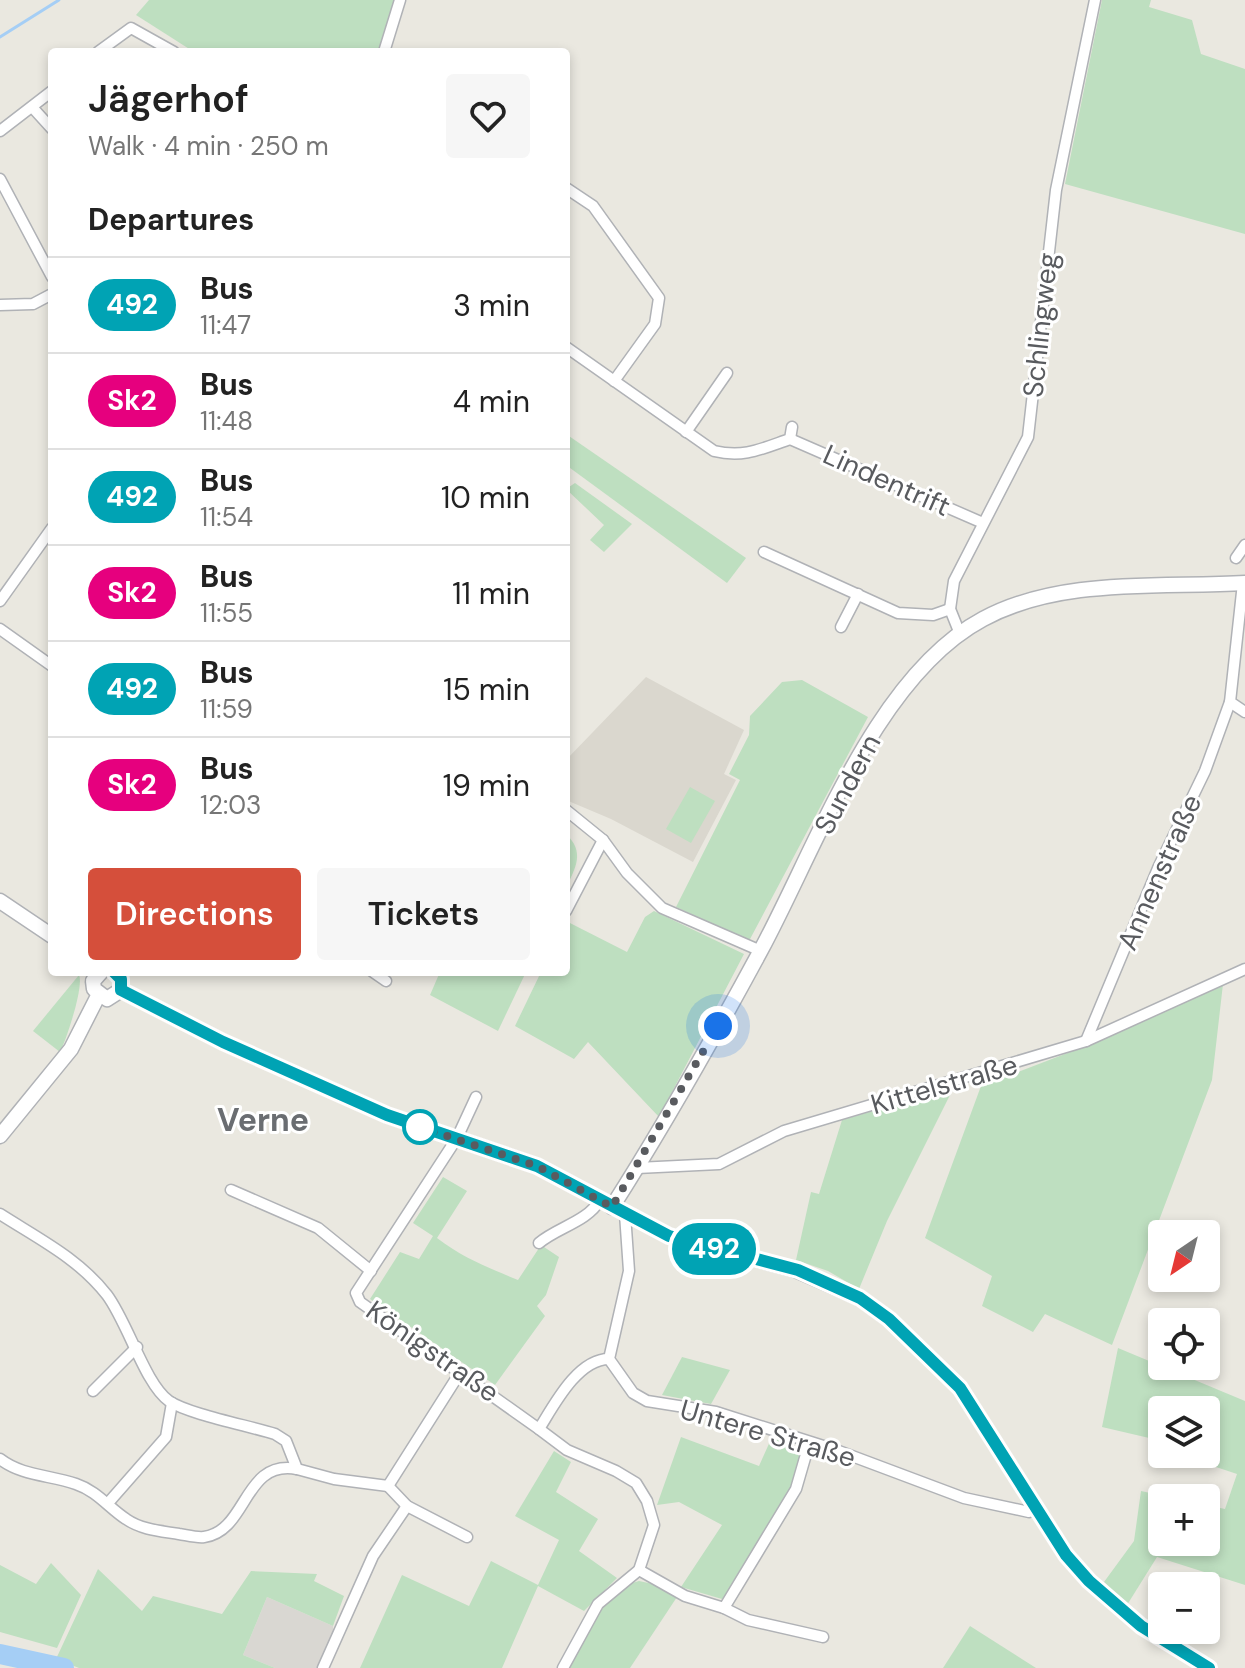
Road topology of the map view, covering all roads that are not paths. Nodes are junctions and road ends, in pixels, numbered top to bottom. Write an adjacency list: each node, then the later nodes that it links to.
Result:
1 (400, 0): 5 (street)
2 (1095, 0): 21 (street, Schlingweg)
3 (104, 48): 4 (street)
4 (167, 48)
5 (385, 48)
6 (48, 94): 7 (street)
7 (32, 107): 8 (street); 9 (street)
8 (48, 125)
9 (0, 131)
10 (0, 179): 12 (street)
11 (570, 191): 17 (street)
12 (48, 269)
13 (48, 296): 14 (street)
14 (0, 305)
15 (570, 350): 17 (street, Lindentrift)
16 (727, 373): 19 (street)
17 (614, 381): 19 (street, Lindentrift)
18 (792, 427): 20 (street, Lindentrift)
19 (686, 432): 20 (street, Lindentrift)
20 (790, 439): 21 (street, Lindentrift)
21 (983, 523): 29 (street, Schlingweg)
22 (48, 534): 28 (street)
23 (1245, 545): 25 (street)
24 (764, 552): 27 (street)
25 (1236, 558)
26 (1244, 583): 32 (main road, Sundern); 34 (street, Annenstraße)
27 (858, 594): 29 (street); 30 (street)
28 (0, 601)
29 (950, 609): 32 (street)
30 (841, 627)
31 (0, 629): 33 (street)
32 (960, 634): 41 (main road, Sundern)
33 (48, 663)
34 (1230, 702): 35 (street); 49 (street, Annenstraße)
35 (1245, 712)
36 (570, 813): 37 (street)
37 (603, 840): 39 (street); 41 (street)
38 (0, 901): 40 (main road)
39 (570, 903)
40 (48, 933)
41 (761, 951): 53 (main road, Sundern)
42 (1245, 969): 49 (street, Kittelstraße)
43 (97, 976): 48 (main road)
44 (118, 976): 47 (main road)
45 (379, 976): 46 (street)
46 (386, 981)
47 (121, 990): 48 (main road); 52 (main road)
48 (98, 996): 51 (main road)
49 (1086, 1041): 53 (street, Kittelstraße)
50 (476, 1097): 52 (street, Königstraße)
51 (0, 1136)
52 (457, 1138): 55 (main road); 58 (street, Königstraße)
53 (637, 1168): 55 (main road, Sundern)
54 (231, 1190): 58 (street)
55 (612, 1207): 57 (street); 60 (street); 71 (main road)
56 (0, 1214): 59 (street)
57 (539, 1243)
58 (371, 1271): 61 (street, Königstraße)
59 (137, 1347): 62 (street); 63 (street)
60 (609, 1359): 64 (street); 65 (street, Untere Straße)
61 (461, 1371): 64 (street, Königstraße); 68 (street)
62 (93, 1391)
63 (172, 1403): 67 (street); 69 (street)
64 (539, 1429): 73 (street, Königstraße)
65 (809, 1444): 71 (street, Untere Straße); 74 (street)
66 (0, 1459): 69 (street)
67 (297, 1469): 68 (street); 69 (street)
68 (388, 1486): 70 (street)
69 (109, 1502)
70 (407, 1506): 72 (street); 76 (street)
71 (1037, 1507): 78 (main road)
72 (467, 1537)
73 (639, 1570): 74 (street); 77 (street)
74 (724, 1608): 75 (street)
75 (823, 1637)
76 (323, 1668)
77 (563, 1668)
78 (1209, 1668)

